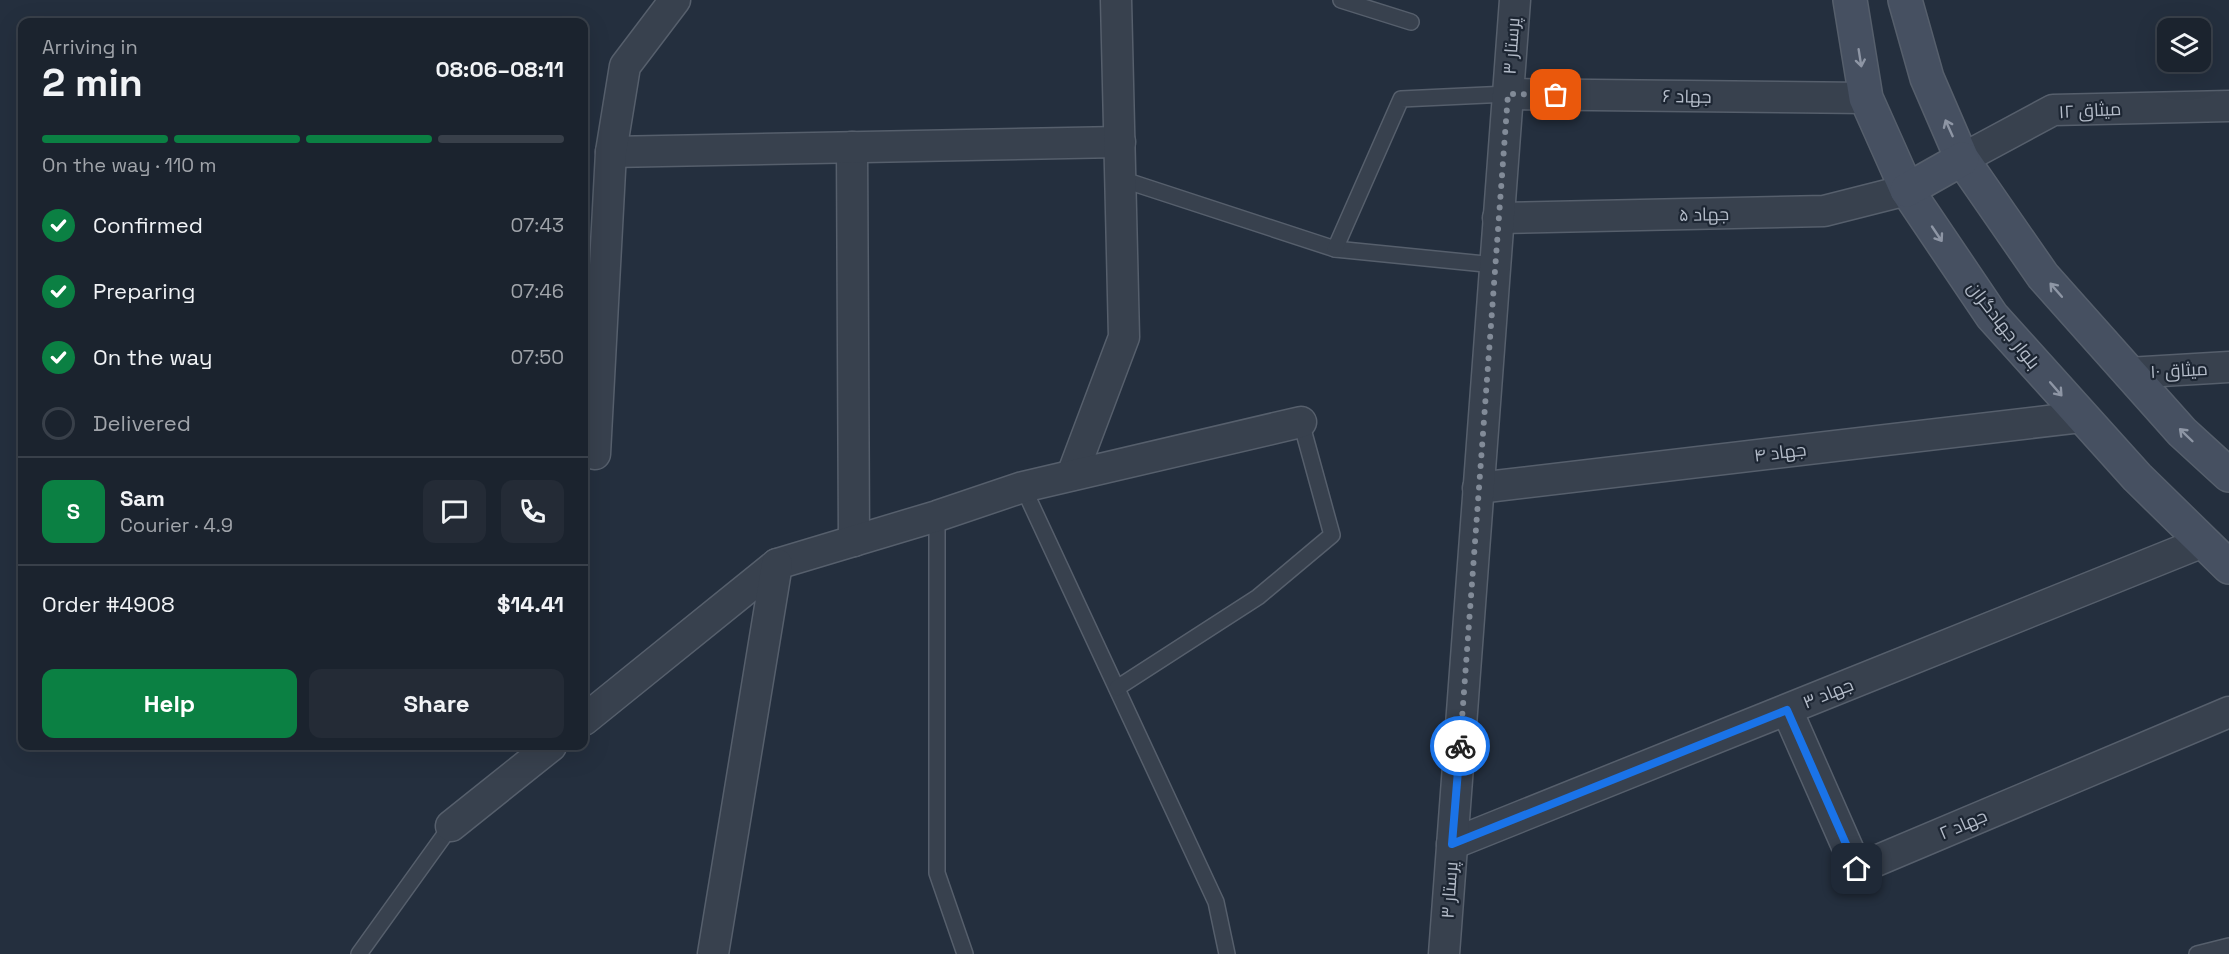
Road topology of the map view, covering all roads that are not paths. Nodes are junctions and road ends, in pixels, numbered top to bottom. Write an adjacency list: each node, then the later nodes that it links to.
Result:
1 (675, 0): 13 (street)
2 (1116, 0): 11 (street)
3 (1341, 0): 7 (lane)
4 (1515, 0): 8 (street, پرستار ۳)
5 (1850, 0): 9 (main road, بلوار جهادگران, one-way to 9)
6 (1905, 0): 14 (main road, one-way to 6)
7 (1411, 22)
8 (1508, 94): 9 (street, جهاد ۶); 17 (street, پرستار ۳); 18 (lane)
9 (1866, 98): 16 (main road, بلوار جهادگران)
10 (2229, 106): 14 (street, میثاق ۱۲)
11 (1120, 142): 12 (street); 15 (street)
12 (852, 147): 13 (street); 30 (street)
13 (611, 152): 24 (street)
14 (1962, 159): 16 (main road); 21 (main road, one-way to 14)
15 (1120, 179): 18 (lane); 25 (street)
16 (1907, 190): 17 (street, جهاد ۵); 22 (main road, بلوار جهادگران, one-way to 22)
17 (1498, 218): 19 (street, پرستار ۳)
18 (1335, 249): 19 (lane)
19 (1495, 265): 28 (street, پرستار ۳)
20 (2229, 367): 21 (street, میثاق ۱۰)
21 (2128, 373): 26 (main road, one-way to 21)
22 (2081, 417): 28 (street, جهاد ۴); 31 (main road, بلوار جهادگران)
23 (1301, 422): 25 (street); 34 (lane)
24 (594, 454)
25 (1072, 475): 27 (street)
26 (2229, 475)
27 (1023, 487): 29 (street); 34 (lane)
28 (1479, 488): 40 (street, پرستار ۳)
29 (937, 516): 30 (street); 44 (lane)
30 (854, 541): 32 (street)
31 (2203, 542): 33 (main road, بلوار جهادگران); 35 (street, جهاد ۳)
32 (777, 564): 37 (street); 43 (street)
33 (2229, 567)
34 (1117, 688): 45 (lane)
35 (1787, 710): 36 (street, جهاد ۲); 40 (street, جهاد ۳)
36 (2229, 712)
37 (588, 717)
38 (546, 750): 39 (street)
39 (451, 826): 42 (lane)
40 (1452, 844): 46 (street, پرستار ۳)
41 (2229, 945): 47 (lane)
42 (358, 954)
43 (713, 954)
44 (964, 954)
45 (1227, 954)
46 (1444, 954)
47 (2197, 954)

